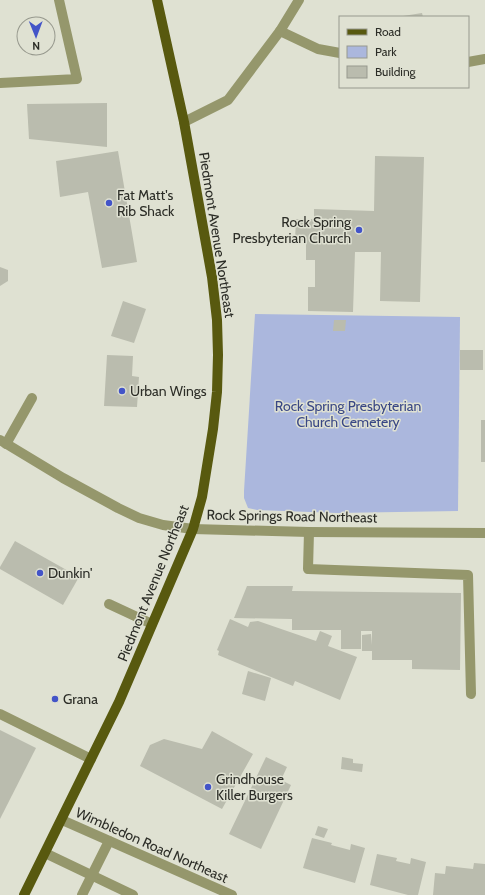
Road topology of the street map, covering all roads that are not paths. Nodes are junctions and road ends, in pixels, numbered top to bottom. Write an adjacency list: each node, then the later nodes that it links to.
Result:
1 (59, 0): 8 (street)
2 (157, 0): 9 (main road, Piedmont Avenue Northeast)
3 (299, 0): 4 (street)
4 (280, 31): 5 (street); 9 (street)
5 (339, 53)
6 (485, 59): 7 (street)
7 (469, 62)
8 (0, 83)
9 (184, 122): 12 (main road, Piedmont Avenue Northeast)
10 (32, 398): 11 (street)
11 (3, 442): 12 (street, Rock Springs Road Northeast)
12 (193, 529): 13 (street, Rock Springs Road Northeast); 16 (main road, Piedmont Avenue Northeast)
13 (309, 532): 14 (street, Rock Springs Road Northeast); 17 (street)
14 (485, 533)
15 (109, 604): 16 (street)
16 (152, 624): 19 (main road, Piedmont Avenue Northeast)
17 (471, 694)
18 (0, 714): 19 (street)
19 (91, 759): 20 (main road, Piedmont Avenue Northeast)
20 (62, 820): 21 (street, Wimbledon Road Northeast); 22 (main road, Piedmont Avenue Northeast)
21 (109, 841): 23 (street); 27 (street, Wimbledon Road Northeast)
22 (45, 853): 23 (street); 24 (main road, Piedmont Avenue Northeast)
23 (92, 874): 25 (street); 26 (street)
24 (24, 895)
25 (82, 895)
26 (133, 895)
27 (232, 895)

